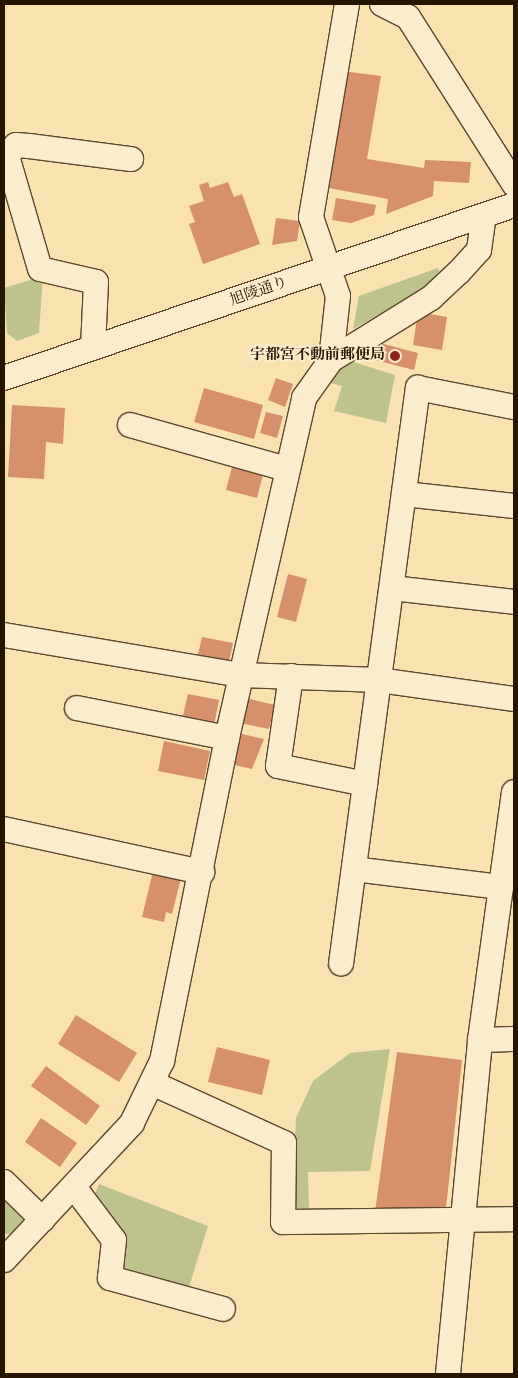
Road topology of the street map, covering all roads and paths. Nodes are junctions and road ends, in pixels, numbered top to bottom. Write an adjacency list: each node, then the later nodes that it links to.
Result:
1 (347, 4): 8 (street)
2 (382, 4): 3 (street)
3 (409, 10): 5 (street)
4 (131, 159): 9 (street)
5 (514, 184)
6 (514, 205): 7 (street, 旭陵通り)
7 (484, 216): 8 (street, 旭陵通り); 10 (street)
8 (326, 269): 9 (street, 旭陵通り); 10 (street)
9 (93, 348): 11 (street, 旭陵通り)
10 (331, 360): 14 (street)
11 (4, 378)
12 (514, 407): 15 (street)
13 (130, 425): 14 (street)
14 (287, 469): 20 (street)
15 (404, 494): 16 (street); 17 (street)
16 (514, 506)
17 (392, 588): 18 (street); 22 (street)
18 (514, 602)
19 (4, 635): 20 (street)
20 (241, 675): 21 (street); 25 (street)
21 (291, 676): 22 (street); 26 (street)
22 (379, 680): 23 (street); 26 (street)
23 (514, 699)
24 (77, 708): 25 (street)
25 (227, 738): 31 (street)
26 (365, 784): 30 (street)
27 (514, 792): 29 (street)
28 (4, 829): 31 (street)
29 (509, 864): 32 (street)
30 (354, 869): 32 (street); 33 (street)
31 (202, 872): 36 (street)
32 (501, 887): 35 (street)
33 (341, 963)
34 (514, 1039): 35 (street)
35 (480, 1040): 41 (street)
36 (152, 1083): 38 (street); 41 (street)
37 (4, 1182): 40 (street)
38 (74, 1186): 40 (street); 43 (street)
39 (514, 1219): 41 (street)
40 (43, 1220): 42 (street)
41 (462, 1220): 44 (street)
42 (4, 1260)
43 (223, 1309)
44 (448, 1374)

